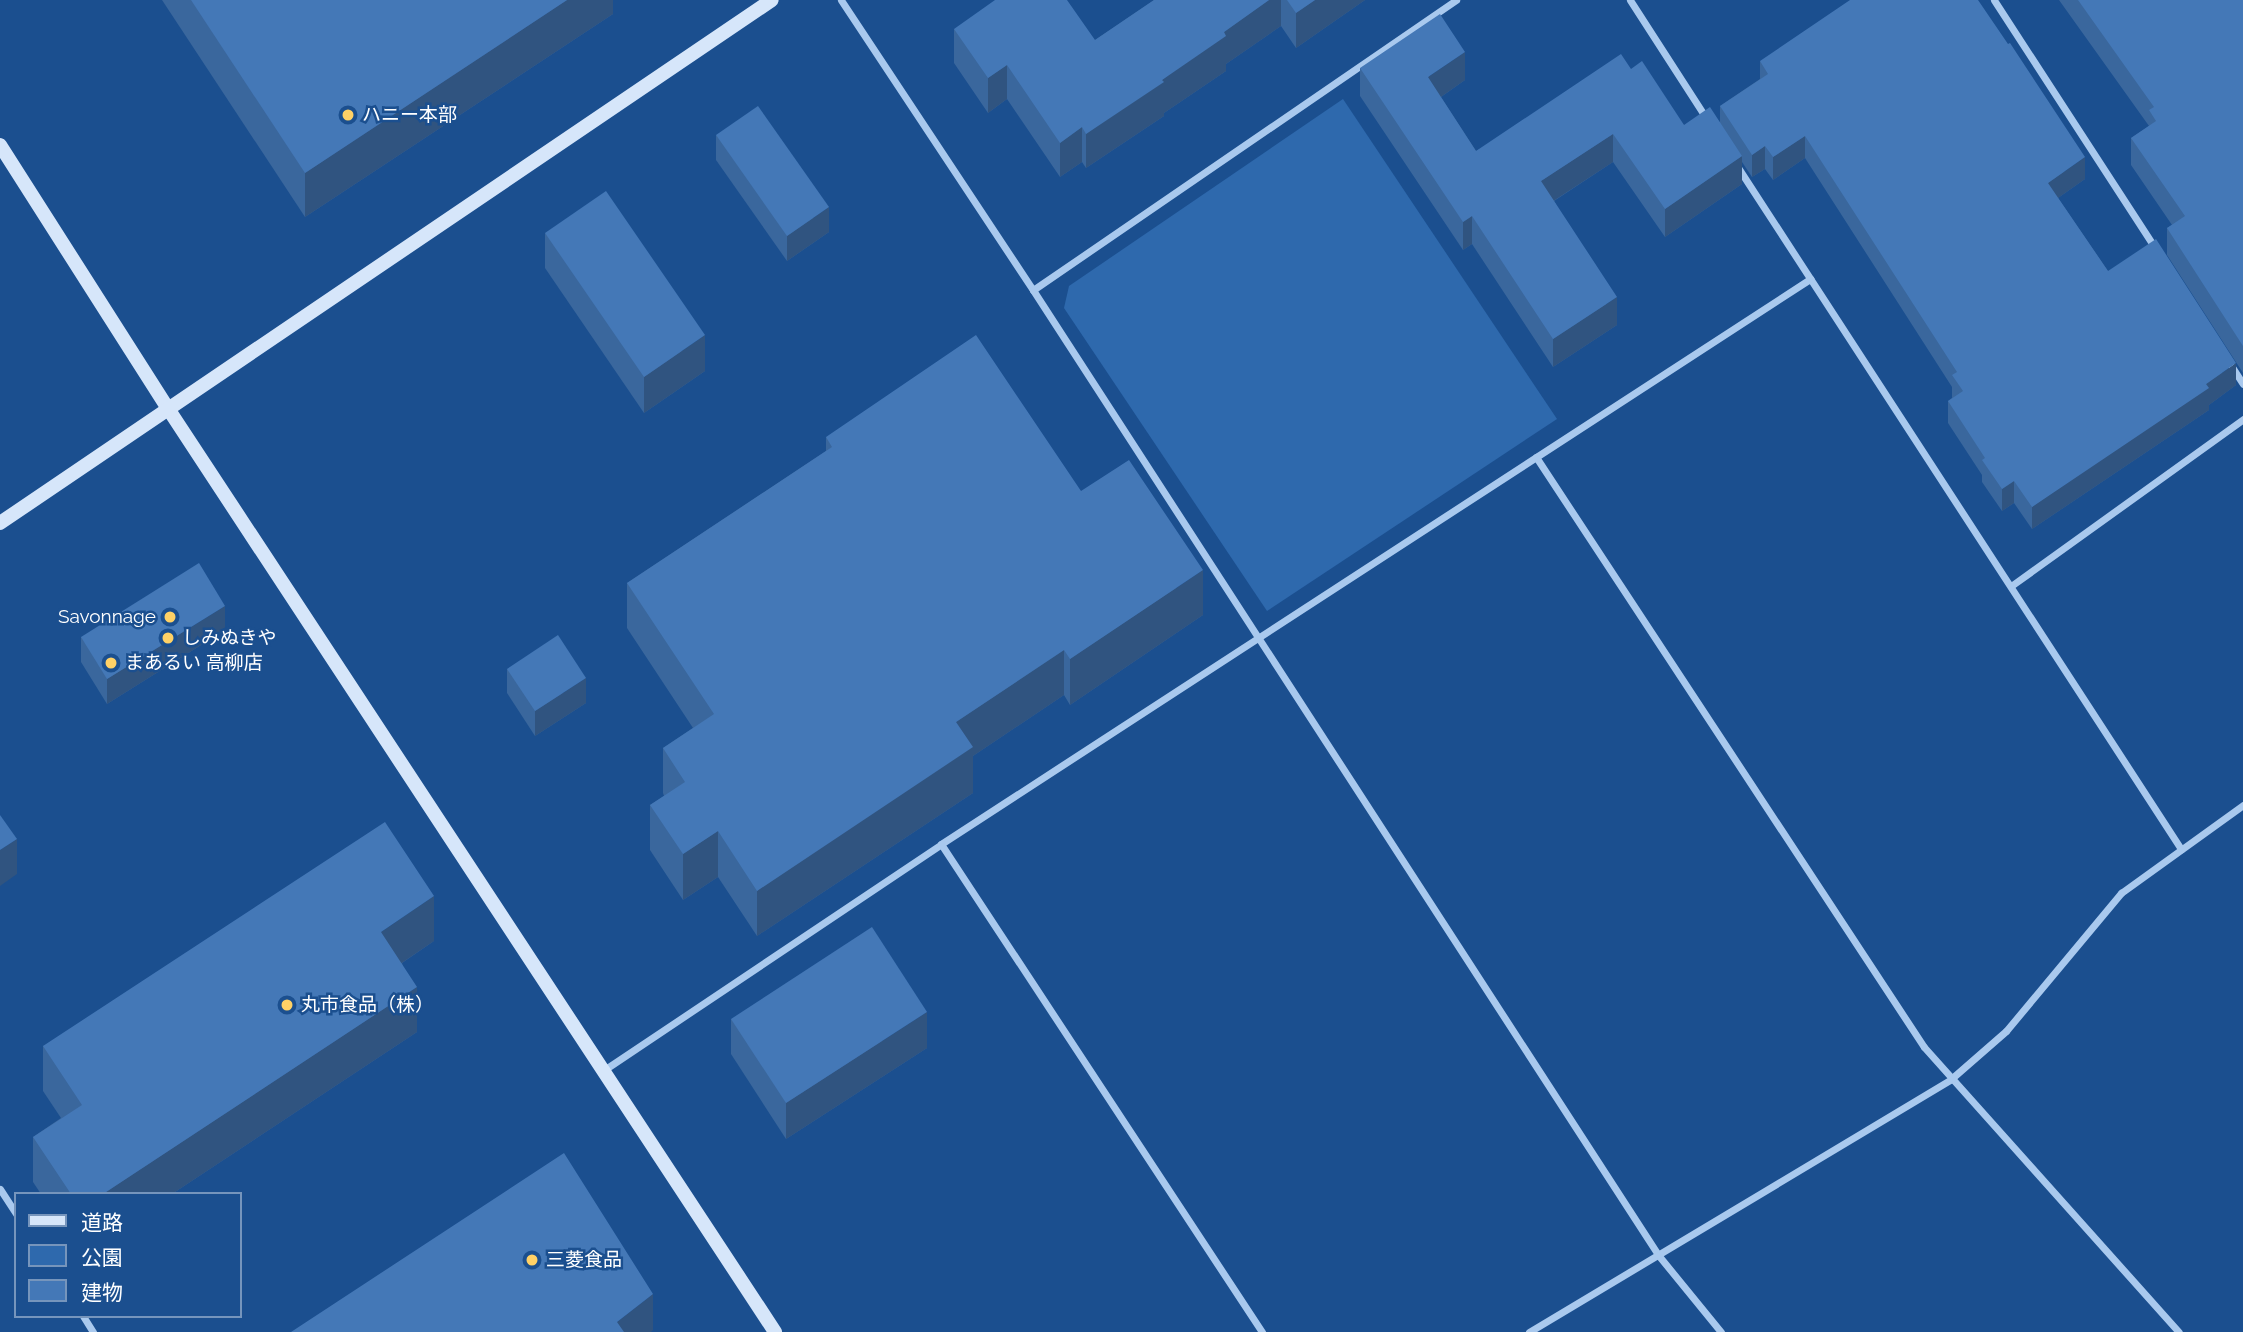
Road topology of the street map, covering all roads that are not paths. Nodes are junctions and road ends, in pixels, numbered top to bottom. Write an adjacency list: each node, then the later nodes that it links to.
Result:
1 (772, 0): 14 (street)
2 (841, 0): 11 (street)
3 (1456, 0): 11 (street)
4 (1630, 0): 6 (street)
5 (1994, 0): 9 (street)
6 (1713, 128)
7 (0, 145): 14 (street)
8 (1735, 163): 10 (street)
9 (2160, 256)
10 (1810, 279): 16 (street); 18 (street)
11 (1033, 290): 19 (street)
12 (2228, 360): 13 (street)
13 (2243, 384)
14 (167, 407): 17 (street); 23 (street)
15 (2243, 419): 18 (street)
16 (1536, 457): 19 (street); 24 (street)
17 (0, 523)
18 (2011, 586): 22 (street)
19 (1258, 638): 21 (street); 27 (street)
20 (2243, 805): 22 (street)
21 (940, 844): 23 (street); 29 (street)
22 (2181, 849): 24 (street)
23 (604, 1070): 28 (street)
24 (1951, 1079): 27 (street); 32 (street)
25 (0, 1189): 26 (street)
26 (14, 1210)
27 (1659, 1256): 30 (street); 31 (street)
28 (775, 1332)
29 (1262, 1332)
30 (1529, 1332)
31 (1721, 1332)
32 (2179, 1332)

